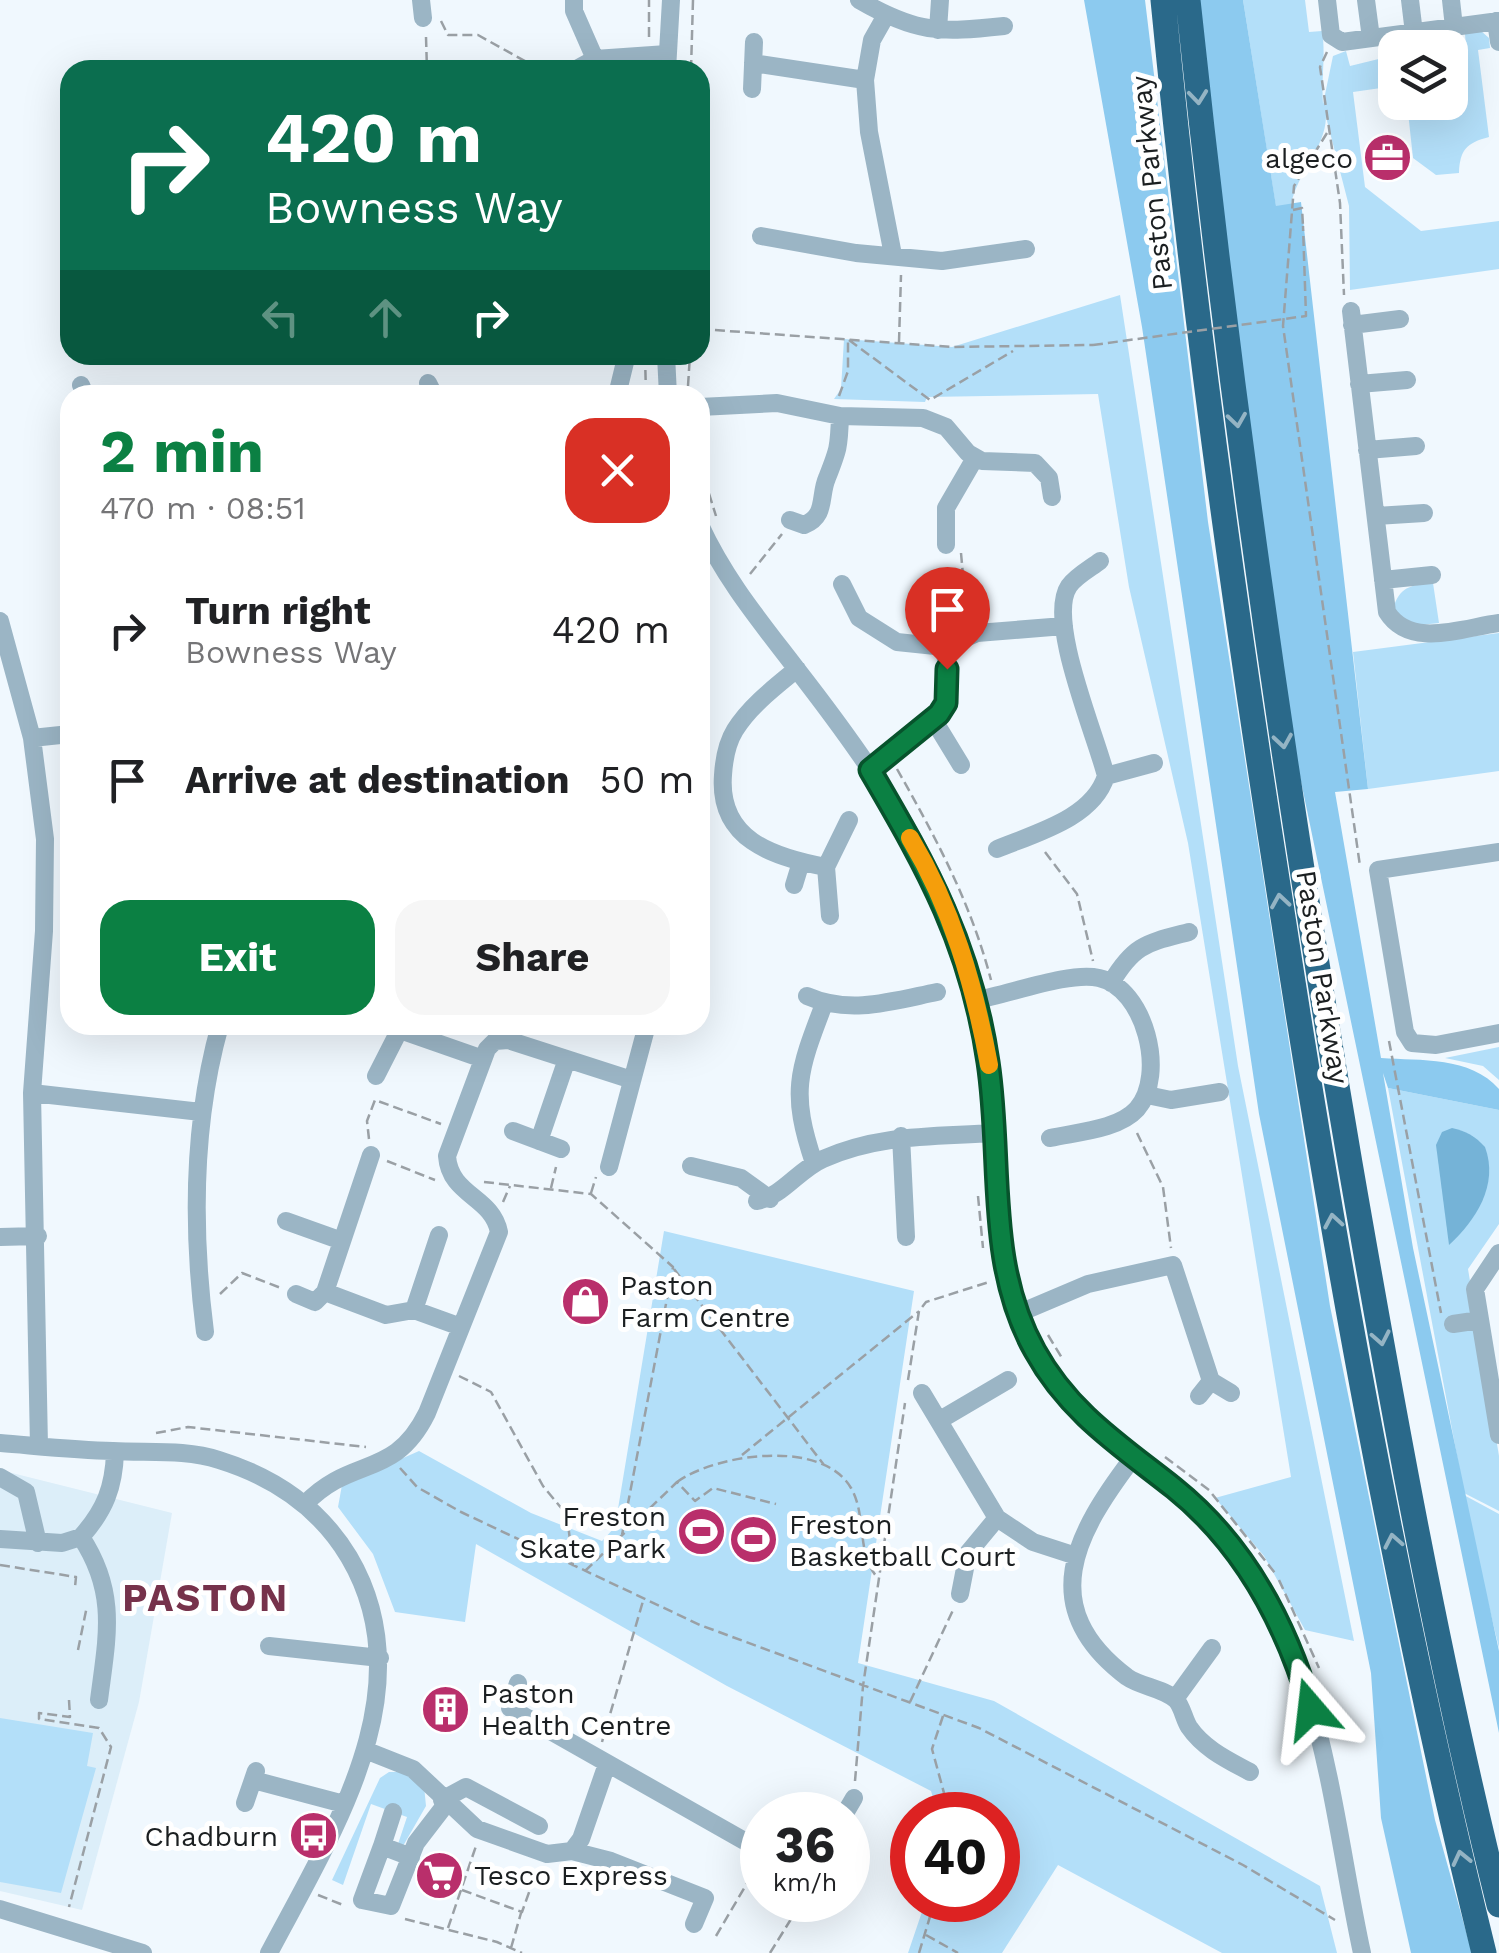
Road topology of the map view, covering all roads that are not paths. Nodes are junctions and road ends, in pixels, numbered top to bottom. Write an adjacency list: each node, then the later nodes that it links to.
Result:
1 (574, 0): 22 (street)
2 (670, 0): 23 (street)
3 (859, 0): 11 (street)
4 (940, 0): 15 (street)
5 (1163, 0): 150 (highway, Paston Parkway, one-way to 5)
6 (1188, 0): 144 (highway, Paston Parkway, one-way to 144)
7 (1327, 0): 19 (street)
8 (1366, 0): 19 (street)
9 (1410, 0): 16 (street)
10 (1450, 0): 14 (street)
11 (885, 17): 15 (street); 25 (street)
12 (1498, 21): 14 (street); 21 (street)
13 (1004, 26): 15 (street)
14 (1454, 27): 17 (street)
15 (938, 30)
16 (1414, 30)
17 (1430, 30)
18 (1378, 37): 19 (street)
19 (1371, 38)
20 (754, 42): 24 (street)
21 (1499, 42)
22 (595, 59): 23 (street)
23 (661, 59)
24 (753, 63): 25 (street); 26 (street)
25 (866, 80): 29 (street)
26 (752, 90)
27 (761, 236): 29 (street)
28 (1026, 249): 29 (street)
29 (897, 256)
30 (1400, 319): 32 (street)
31 (1407, 380): 32 (street)
32 (1360, 384): 36 (street)
33 (710, 406): 34 (street)
34 (834, 415): 37 (street); 41 (street)
35 (1416, 446): 36 (street)
36 (1367, 450): 40 (street)
37 (974, 458): 38 (street); 43 (street)
38 (1052, 498)
39 (1424, 512): 40 (street)
40 (1376, 516): 46 (street)
41 (790, 520)
42 (710, 539): 52 (street)
43 (954, 546)
44 (1100, 561): 50 (street)
45 (1432, 575): 46 (street)
46 (1383, 580): 49 (street)
47 (842, 584): 51 (street)
48 (0, 621): 55 (street)
49 (1499, 623)
50 (1064, 626): 51 (street); 59 (street)
51 (945, 647): 53 (street)
52 (797, 669): 58 (street); 63 (street)
53 (934, 719): 57 (street); 58 (street)
54 (60, 735): 55 (street)
55 (32, 738): 81 (street)
56 (1154, 763): 59 (street)
57 (960, 765)
58 (870, 770): 70 (street)
59 (1106, 776): 61 (street)
60 (850, 820): 64 (street)
61 (997, 849)
62 (1499, 852): 71 (street)
63 (801, 862): 64 (street); 65 (street)
64 (826, 867): 66 (street)
65 (794, 884)
66 (830, 916)
67 (1190, 932): 68 (street)
68 (1104, 980): 70 (street); 82 (street)
69 (937, 992): 91 (street)
70 (976, 1000): 85 (street)
71 (1499, 1033)
72 (218, 1035): 83 (street)
73 (396, 1035): 78 (street)
74 (422, 1035): 76 (street)
75 (644, 1035): 79 (street)
76 (483, 1059): 77 (street); 107 (street)
77 (567, 1059): 79 (street); 88 (street)
78 (376, 1076)
79 (632, 1080): 92 (street)
80 (1220, 1092): 82 (street)
81 (32, 1093): 83 (street); 96 (street)
82 (1147, 1095): 87 (street)
83 (201, 1112): 108 (street)
84 (513, 1131): 88 (street)
85 (994, 1133): 86 (street); 104 (street)
86 (900, 1136): 91 (street); 97 (street)
87 (1050, 1138)
88 (539, 1141): 89 (street)
89 (561, 1149)
90 (371, 1155): 99 (street)
91 (814, 1163): 93 (street)
92 (609, 1166)
93 (691, 1166)
94 (286, 1221): 99 (street)
95 (440, 1235): 103 (street)
96 (38, 1236): 98 (street); 115 (street)
97 (906, 1237)
98 (0, 1238)
99 (342, 1241): 101 (street)
100 (1499, 1252): 105 (street)
101 (325, 1292): 102 (street); 103 (street)
102 (296, 1294)
103 (414, 1310): 107 (street)
104 (1026, 1311): 111 (street); 117 (street)
105 (1480, 1320): 106 (street); 113 (street)
106 (1454, 1324)
107 (461, 1327): 119 (street)
108 (205, 1332)
109 (1008, 1380): 112 (street)
110 (922, 1393): 112 (street)
111 (1231, 1393)
112 (940, 1420): 120 (street)
113 (1499, 1435)
114 (0, 1443): 115 (street)
115 (39, 1446): 116 (street)
116 (115, 1452): 119 (street); 121 (street)
117 (1132, 1460): 124 (street); 149 (street)
118 (0, 1477): 123 (street)
119 (305, 1504): 128 (street)
120 (997, 1518): 124 (street); 125 (street)
121 (81, 1537): 123 (street); 131 (street)
122 (0, 1540): 123 (street)
123 (38, 1543)
124 (1074, 1555): 130 (street)
125 (960, 1594)
126 (269, 1646): 128 (street)
127 (1212, 1648): 130 (street)
128 (380, 1658): 132 (street)
129 (518, 1683): 133 (street)
130 (1176, 1699): 134 (street)
131 (99, 1700)
132 (366, 1750): 135 (street); 137 (street)
133 (602, 1761): 140 (street); 142 (street)
134 (1250, 1772)
135 (444, 1802): 139 (street); 142 (street); 143 (street)
136 (245, 1803): 137 (street)
137 (344, 1804): 148 (street)
138 (393, 1812): 141 (street)
139 (539, 1826)
140 (740, 1841)
141 (382, 1846): 143 (street); 143 (street)
142 (572, 1852): 146 (street)
143 (410, 1857)
144 (1499, 1905)
145 (0, 1910): 147 (street)
146 (694, 1924)
147 (143, 1953)
148 (270, 1953)
149 (1362, 1953)
150 (1484, 1953)

